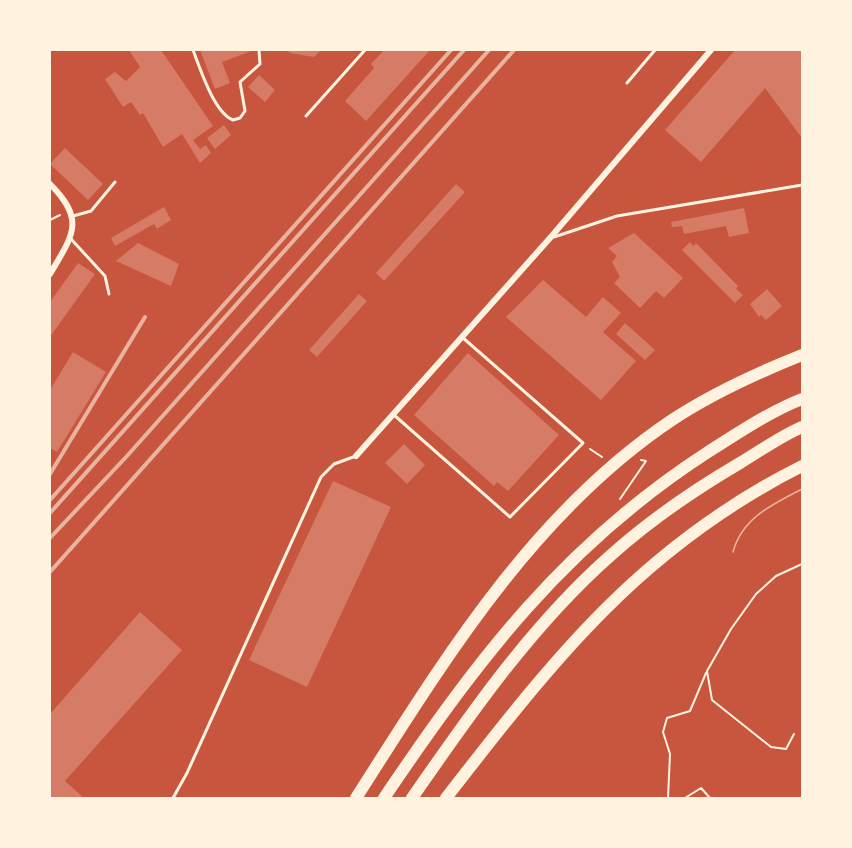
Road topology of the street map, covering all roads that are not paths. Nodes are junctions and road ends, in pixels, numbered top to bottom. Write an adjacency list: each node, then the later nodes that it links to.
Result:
1 (194, 50): 2 (lane)
2 (259, 50)
3 (365, 50): 7 (lane)
4 (655, 50): 6 (lane)
5 (711, 50): 13 (street)
6 (627, 83)
7 (306, 116)
8 (115, 182): 11 (lane)
9 (50, 184): 11 (street)
10 (802, 185): 13 (lane)
11 (73, 216): 12 (street)
12 (70, 237): 14 (street); 15 (lane)
13 (550, 238): 16 (street)
14 (50, 274)
15 (109, 294)
16 (462, 337): 19 (street); 19 (lane)
17 (802, 355): 24 (highway)
18 (802, 399): 25 (highway)
19 (393, 414): 21 (street)
20 (801, 427): 26 (highway)
21 (356, 456): 23 (lane)
22 (802, 466): 27 (highway)
23 (173, 798)
24 (356, 798)
25 (384, 798)
26 (412, 798)
27 (446, 798)

